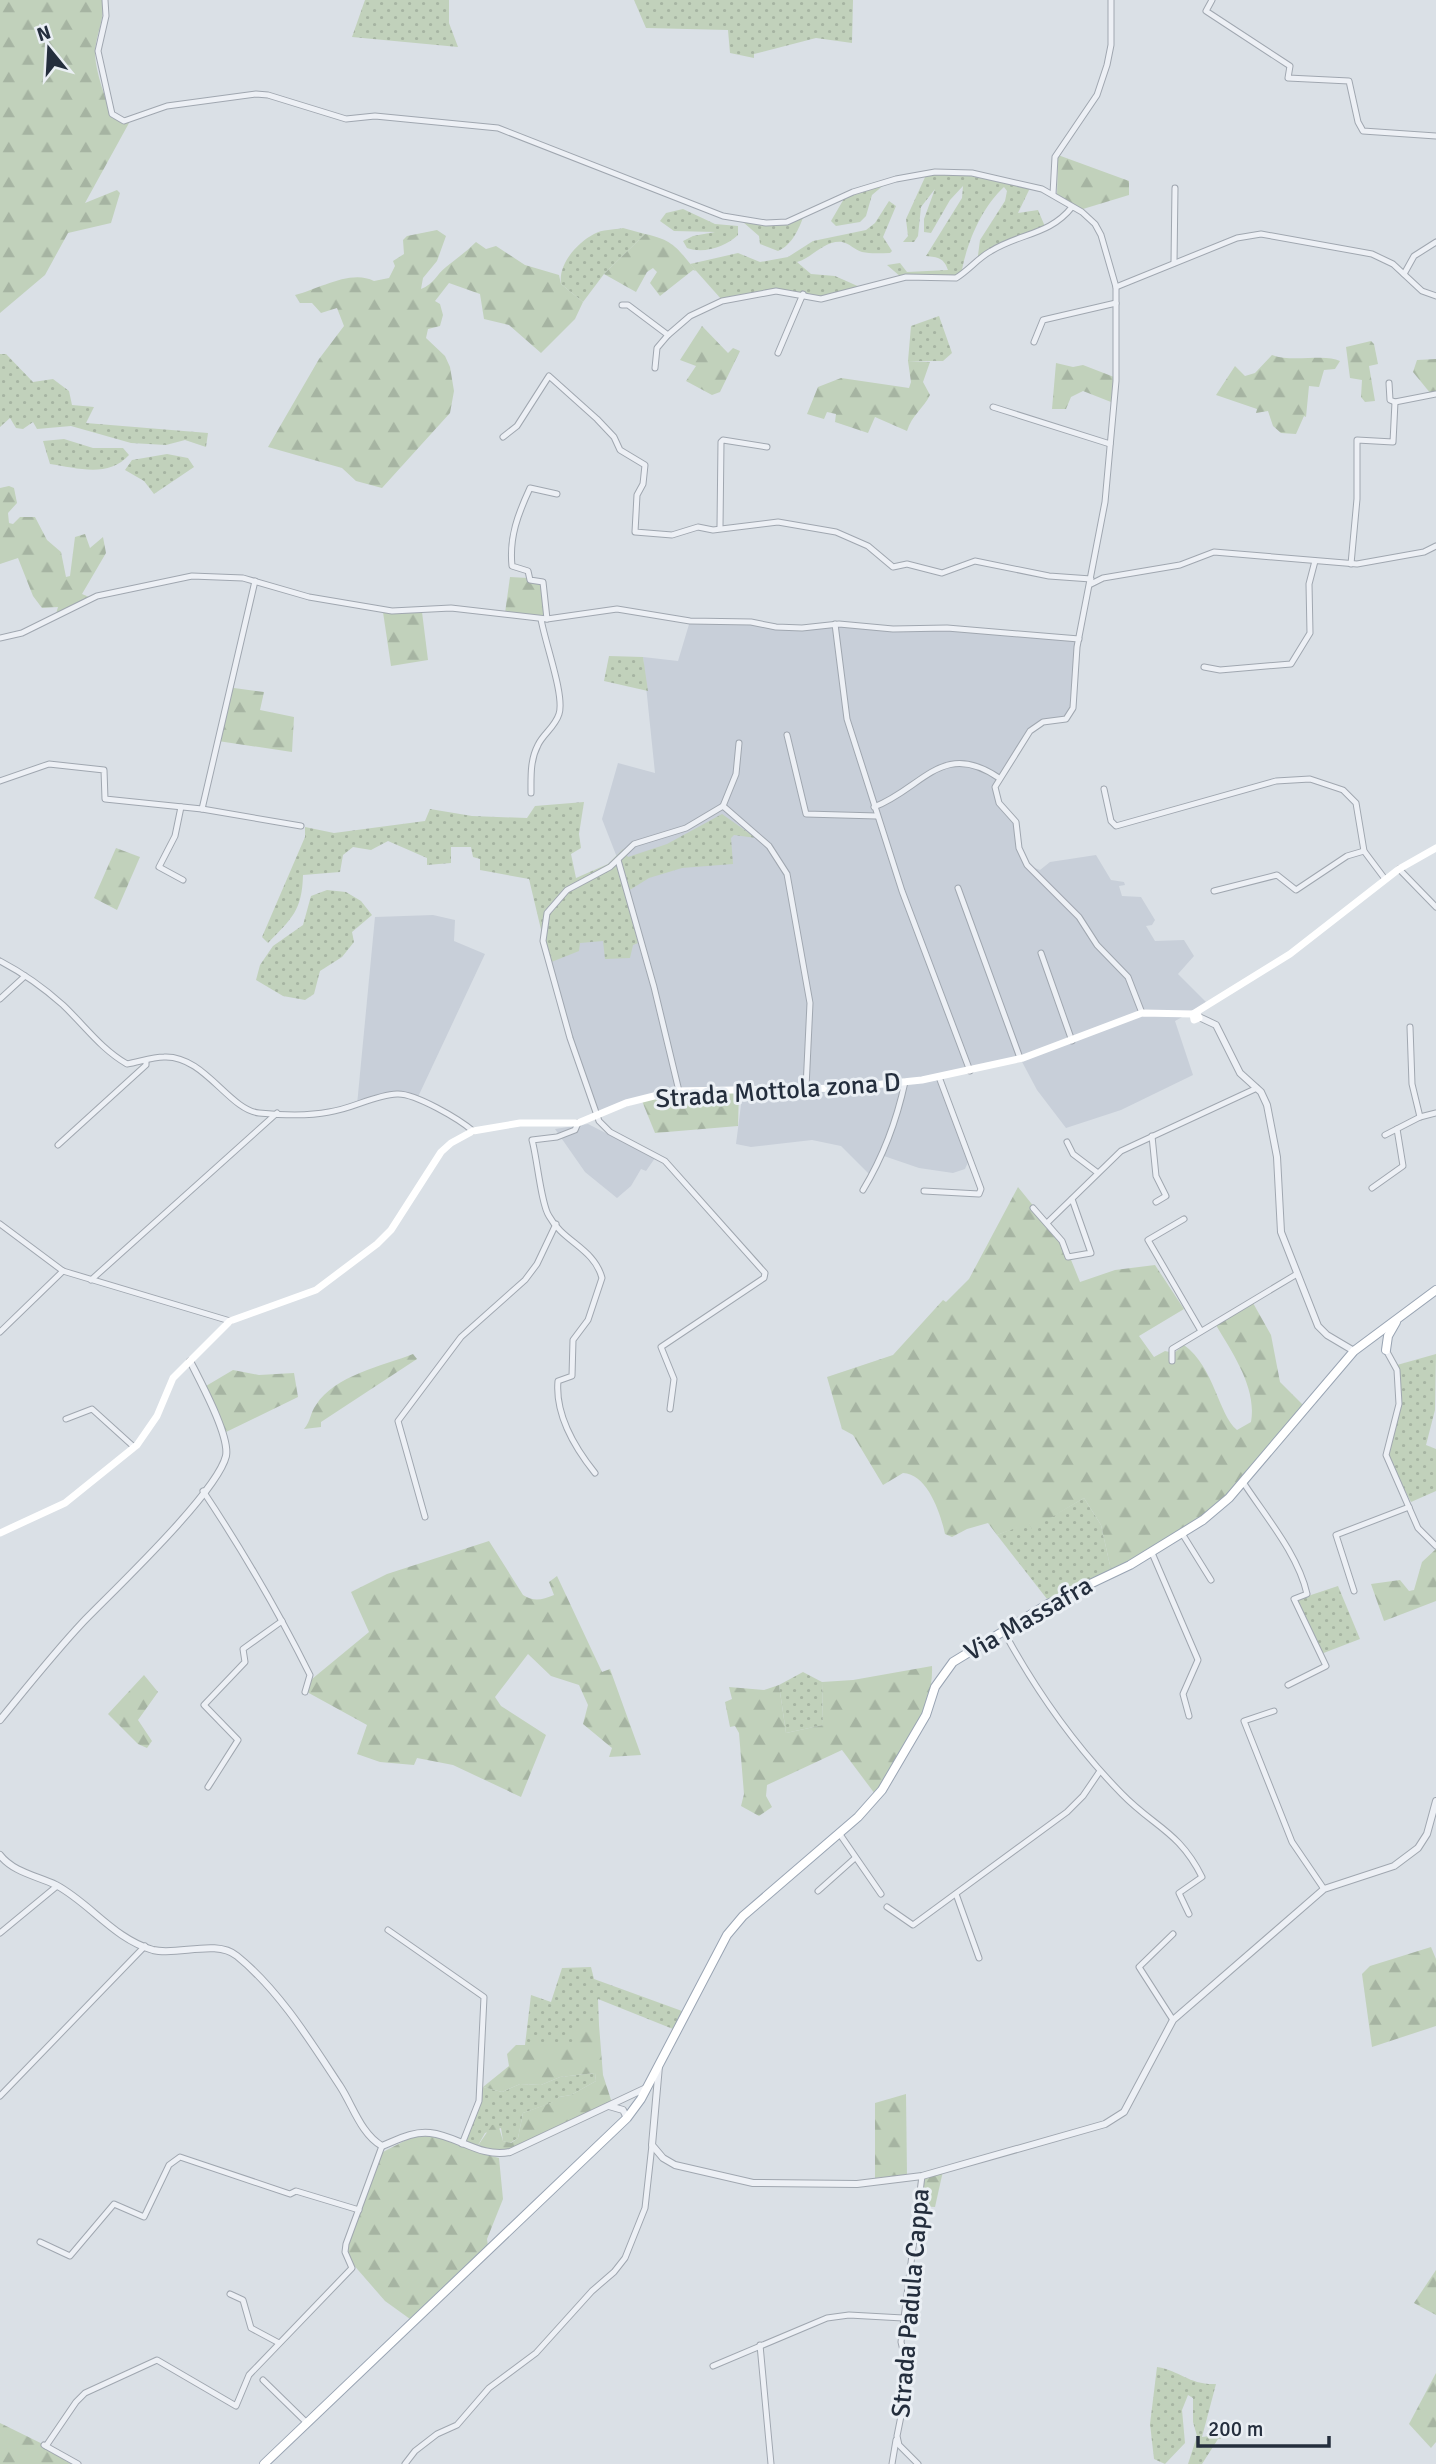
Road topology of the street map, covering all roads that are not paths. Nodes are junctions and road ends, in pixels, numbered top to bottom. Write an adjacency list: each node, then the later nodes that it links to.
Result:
1 (105, 0): 6 (street)
2 (1111, 0): 6 (street)
3 (1212, 0): 4 (street)
4 (1436, 136)
5 (1175, 188): 9 (street)
6 (1053, 194): 7 (street)
7 (1073, 207): 11 (street); 12 (street)
8 (1436, 242): 10 (street)
9 (1174, 263): 10 (street); 11 (street)
10 (1404, 274): 13 (street)
11 (1116, 287): 14 (street)
12 (803, 294): 16 (street); 18 (street)
13 (1436, 296)
14 (1116, 303): 17 (street); 25 (street)
15 (622, 305): 16 (street)
16 (668, 335): 19 (street)
17 (1034, 342)
18 (778, 353)
19 (655, 368)
20 (1389, 383): 22 (street)
21 (1436, 394): 22 (street)
22 (1395, 402): 31 (street)
23 (993, 407): 25 (street)
24 (503, 437): 28 (street)
25 (1110, 444): 33 (street)
26 (767, 447): 28 (street)
27 (557, 494): 34 (street)
28 (720, 527): 33 (street)
29 (1436, 546): 31 (street)
30 (1315, 561): 31 (street); 33 (street); 38 (street)
31 (1351, 564)
32 (255, 581): 34 (street); 36 (street); 48 (street)
33 (1091, 582): 37 (street)
34 (544, 619): 35 (street); 44 (street)
35 (835, 624): 37 (street); 47 (street)
36 (0, 638)
37 (1079, 639): 41 (street)
38 (1204, 667)
39 (787, 735): 49 (street)
40 (739, 743): 45 (street)
41 (999, 778): 47 (street); 64 (street)
42 (0, 781): 46 (street)
43 (1104, 789): 52 (street)
44 (531, 793)
45 (723, 806): 53 (street); 73 (street)
46 (181, 807): 48 (street); 56 (street)
47 (874, 807): 49 (street)
48 (202, 809): 50 (street)
49 (877, 816): 70 (street)
50 (301, 826)
51 (1436, 848): 54 (main road)
52 (1364, 851): 55 (street); 58 (street)
53 (618, 860): 75 (street); 78 (street)
54 (1399, 869): 55 (main road); 59 (street)
55 (1385, 879): 65 (main road)
56 (183, 880)
57 (958, 888): 68 (street)
58 (1214, 891)
59 (1436, 907)
60 (1041, 953): 67 (street)
61 (0, 961): 62 (street)
62 (25, 976): 63 (street); 69 (street)
63 (0, 999)
64 (1142, 1013): 65 (main road, Strada Mottola zona D); 67 (main road, Strada Mottola zona D)
65 (1197, 1017): 74 (street)
66 (1410, 1027): 79 (street)
67 (1072, 1041): 68 (main road, Strada Mottola zona D)
68 (1020, 1058): 70 (main road, Strada Mottola zona D)
69 (146, 1061): 76 (street); 86 (street)
70 (970, 1070): 71 (main road, Strada Mottola zona D)
71 (939, 1077): 72 (main road, Strada Mottola zona D); 90 (street)
72 (905, 1082): 73 (main road, Strada Mottola zona D); 89 (street)
73 (806, 1088): 75 (main road, Strada Mottola zona D)
74 (1257, 1088): 84 (street); 99 (street)
75 (679, 1091): 78 (main road, Strada Mottola zona D)
76 (277, 1113): 82 (street); 100 (street)
77 (1436, 1113): 79 (street)
78 (597, 1116): 80 (main road, Strada Mottola zona D); 112 (street)
79 (1420, 1117): 81 (street)
80 (578, 1123): 82 (main road, Strada Mottola zona D); 97 (street)
81 (1397, 1129): 83 (street); 88 (street)
82 (473, 1131): 103 (main road, Strada Mottola zona D)
83 (1385, 1135)
84 (1152, 1136): 87 (street); 92 (street)
85 (1067, 1142): 87 (street)
86 (58, 1145)
87 (1098, 1173): 91 (street)
88 (1372, 1188)
89 (863, 1190)
90 (924, 1191)
91 (1072, 1199): 95 (street); 95 (street)
92 (1156, 1202)
93 (1033, 1208): 95 (street)
94 (1184, 1219): 104 (street)
95 (1047, 1223)
96 (0, 1224): 98 (street)
97 (556, 1224): 115 (street); 119 (street)
98 (63, 1270): 100 (street); 106 (street)
99 (1297, 1274): 104 (street); 109 (street)
100 (91, 1280): 103 (street)
101 (1436, 1290): 102 (main road, Via Massafra)
102 (1397, 1319): 105 (main road, Via Massafra); 108 (main road)
103 (230, 1321): 110 (main road, Strada Mottola zona D)
104 (1201, 1331): 111 (street)
105 (1379, 1331): 107 (main road, Via Massafra); 108 (main road)
106 (0, 1332)
107 (1365, 1342): 108 (main road); 109 (main road, Via Massafra)
108 (1386, 1346): 118 (street)
109 (1354, 1351): 116 (main road, Via Massafra)
110 (190, 1361): 114 (main road, Strada Mottola zona D); 117 (street)
111 (1172, 1361)
112 (670, 1409)
113 (66, 1419): 114 (street)
114 (134, 1447): 120 (main road, Strada Mottola zona D)
115 (594, 1473)
116 (1243, 1482): 121 (main road, Via Massafra); 130 (street)
117 (203, 1491): 128 (street); 134 (street)
118 (1409, 1507): 122 (street); 127 (street)
119 (425, 1517)
120 (0, 1534)
121 (1183, 1535): 125 (main road, Via Massafra); 126 (street)
122 (1426, 1535): 123 (street); 124 (street)
123 (1436, 1537)
124 (1436, 1545)
125 (1152, 1553): 129 (main road, Via Massafra); 133 (street)
126 (1211, 1580)
127 (1354, 1591)
128 (282, 1621): 131 (street); 136 (street)
129 (1003, 1630): 135 (street); 138 (main road, Via Massafra)
130 (1288, 1685)
131 (305, 1692)
132 (1274, 1711): 142 (street)
133 (1188, 1716)
134 (0, 1720)
135 (1100, 1771): 144 (street); 147 (street)
136 (208, 1787)
137 (1436, 1801): 142 (street)
138 (839, 1833): 140 (street); 154 (main road, Via Massafra)
139 (0, 1855): 141 (street)
140 (856, 1858): 143 (street); 145 (street)
141 (57, 1886): 149 (street); 151 (street)
142 (1324, 1889): 153 (street)
143 (818, 1891)
144 (956, 1894): 146 (street); 152 (street)
145 (880, 1895)
146 (887, 1907)
147 (1189, 1914)
148 (387, 1930): 162 (street)
149 (0, 1933)
150 (1173, 1934): 153 (street)
151 (145, 1946): 156 (street); 164 (street)
152 (979, 1958)
153 (1173, 2020): 165 (street)
154 (660, 2061): 155 (main road, Via Massafra); 157 (street)
155 (647, 2087): 157 (street); 158 (main road, Via Massafra); 159 (street)
156 (0, 2096)
157 (655, 2100): 158 (street); 163 (street)
158 (638, 2102): 159 (street); 160 (street); 161 (main road, Via Massafra)
159 (616, 2103): 160 (street)
160 (607, 2106): 161 (street); 162 (street)
161 (626, 2118): 174 (main road, Via Massafra)
162 (463, 2144): 164 (street)
163 (652, 2145): 165 (street); 178 (street)
164 (382, 2146): 166 (street)
165 (922, 2176): 169 (street, Strada Padula Cappa)
166 (359, 2210): 167 (street); 170 (street)
167 (40, 2242)
168 (230, 2294): 170 (street)
169 (904, 2318): 171 (street); 175 (street, Strada Padula Cappa)
170 (279, 2343): 176 (street)
171 (760, 2345): 172 (street); 179 (street)
172 (713, 2366)
173 (263, 2380): 174 (street)
174 (307, 2423): 177 (main road, Via Massafra)
175 (897, 2436): 180 (street); 181 (street, Strada Padula Cappa)
176 (78, 2464)
177 (264, 2464)
178 (405, 2464)
179 (771, 2464)
180 (892, 2464)
181 (918, 2464)

